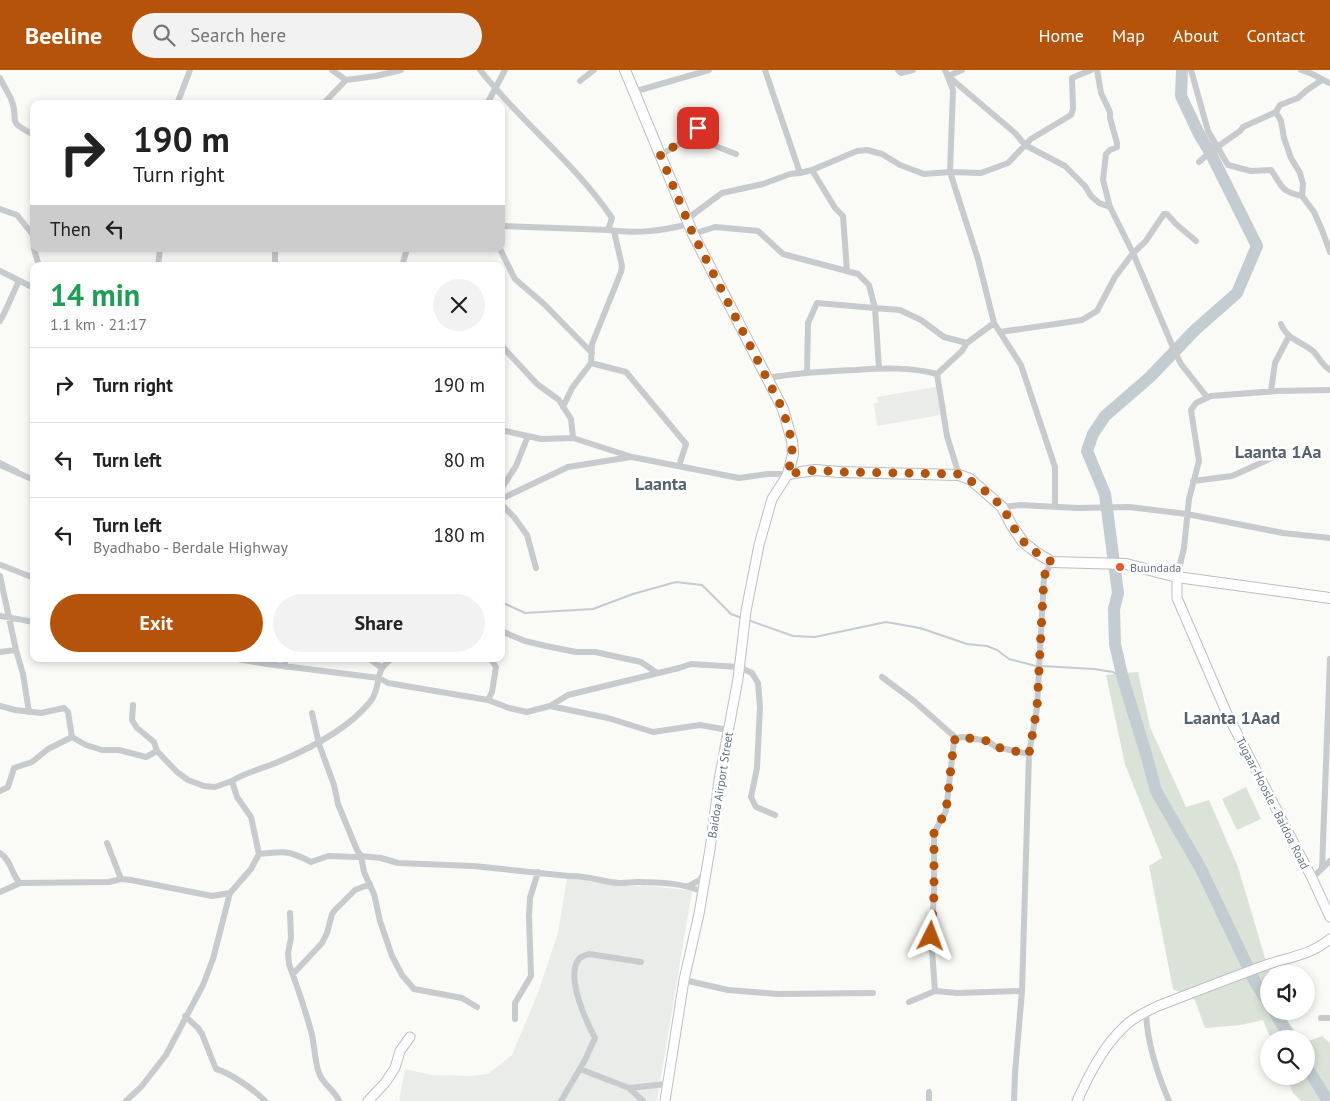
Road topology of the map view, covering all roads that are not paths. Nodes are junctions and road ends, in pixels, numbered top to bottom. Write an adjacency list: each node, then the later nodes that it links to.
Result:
1 (190, 70): 26 (street)
2 (401, 70): 17 (street)
3 (480, 70): 24 (street)
4 (506, 70): 24 (street)
5 (594, 70): 22 (street)
6 (625, 70): 25 (main road)
7 (709, 70): 25 (street)
8 (765, 70): 40 (street)
9 (898, 70): 10 (street)
10 (913, 70)
11 (962, 70): 18 (street)
12 (1091, 70): 33 (street)
13 (1097, 70): 42 (street)
14 (1191, 70): 34 (street)
15 (1302, 70): 21 (street)
16 (335, 71): 20 (street)
17 (382, 72): 20 (street)
18 (946, 73): 33 (street); 39 (street)
19 (0, 78): 31 (street)
20 (346, 80): 27 (street)
21 (1322, 80): 23 (street); 29 (street)
22 (580, 81)
23 (1330, 83)
24 (495, 89): 28 (street); 47 (street)
25 (633, 92): 35 (main road)
26 (179, 100)
27 (327, 100)
28 (489, 100)
29 (1276, 112): 34 (street); 41 (street)
30 (701, 117): 32 (street)
31 (30, 133)
32 (692, 137): 35 (street); 36 (street)
33 (1025, 145): 39 (street); 42 (street)
34 (1217, 147): 37 (street); 41 (street)
35 (660, 154): 44 (main road)
36 (736, 154)
37 (1199, 162)
38 (812, 170): 39 (street); 40 (street); 54 (street)
39 (950, 172): 59 (street)
40 (800, 173): 44 (street)
41 (1302, 196): 51 (street)
42 (1110, 207): 52 (street)
43 (0, 210): 46 (street)
44 (689, 224): 47 (street); 48 (main road)
45 (505, 226): 47 (street)
46 (30, 230)
47 (611, 230): 65 (street)
48 (693, 234): 54 (street); 71 (main road)
49 (1196, 241): 52 (street)
50 (502, 252): 65 (street)
51 (1330, 252)
52 (1133, 253): 61 (street); 74 (street)
53 (0, 271): 55 (street)
54 (847, 271): 57 (street)
55 (18, 281): 56 (street); 58 (street)
56 (30, 286)
57 (875, 308): 63 (street); 67 (street); 69 (street)
58 (0, 322)
59 (994, 323): 61 (street); 63 (street)
60 (1280, 324): 62 (street)
61 (1000, 332): 90 (street)
62 (1289, 336): 68 (street); 73 (street)
63 (967, 343): 70 (street)
64 (505, 349): 75 (street)
65 (592, 353): 66 (street)
66 (591, 363): 75 (street); 82 (street)
67 (879, 368): 69 (street); 70 (street)
68 (1330, 370)
69 (807, 372): 71 (street)
70 (937, 374): 84 (street)
71 (767, 378): 83 (main road)
72 (1330, 390): 73 (street)
73 (1271, 391): 74 (street)
74 (1207, 397): 86 (street)
75 (563, 407): 78 (street)
76 (505, 431): 77 (street)
77 (528, 436): 78 (street); 87 (street)
78 (574, 438): 80 (street)
79 (1285, 452): 86 (street)
80 (632, 457): 82 (street); 88 (street)
81 (0, 465): 85 (street)
82 (679, 466): 83 (street)
83 (788, 474): 84 (main road); 114 (street, Baidoa Airport Street)
84 (959, 474): 89 (main road)
85 (30, 478)
86 (1193, 481): 92 (street)
87 (505, 483)
88 (505, 497)
89 (1002, 507): 90 (street); 94 (main road)
90 (1055, 507): 92 (street)
91 (505, 508): 96 (street)
92 (1187, 514): 93 (street); 99 (street)
93 (1330, 538)
94 (1052, 562): 99 (main road); 131 (street)
95 (0, 567): 98 (street)
96 (536, 568)
97 (0, 576): 102 (street)
98 (30, 577)
99 (1177, 577): 100 (main road); 143 (street, Tugaar-Hoosle - Baidoa Road)
100 (1330, 598)
101 (0, 616): 102 (street)
102 (8, 617): 103 (street); 105 (street)
103 (30, 621)
104 (505, 633): 116 (street)
105 (16, 650): 106 (street); 123 (street)
106 (0, 652)
107 (1330, 659): 125 (street)
108 (259, 662): 113 (street)
109 (285, 662): 113 (street)
110 (374, 662): 115 (street)
111 (388, 662): 115 (street)
112 (494, 662): 119 (street)
113 (286, 666): 117 (street)
114 (739, 667): 116 (street); 126 (street, Baidoa Airport Street); 134 (street)
115 (382, 668): 117 (street)
116 (657, 673): 122 (street)
117 (379, 678): 119 (street); 129 (street)
118 (882, 678): 128 (street)
119 (488, 700): 122 (street)
120 (133, 705): 130 (street)
121 (0, 706): 123 (street)
122 (550, 706): 126 (street)
123 (29, 712): 127 (street)
124 (312, 713): 129 (street)
125 (1329, 715): 141 (street)
126 (728, 730): 140 (street, Baidoa Airport Street)
127 (72, 737): 130 (street); 133 (street)
128 (956, 738): 131 (street); 157 (street)
129 (319, 744): 132 (street); 138 (street)
130 (157, 751): 132 (street)
131 (1029, 754): 158 (street)
132 (232, 781): 137 (street)
133 (0, 791)
134 (775, 815)
135 (107, 843): 144 (street)
136 (0, 853): 145 (street)
137 (259, 854): 138 (street); 150 (street)
138 (361, 856): 142 (street); 146 (street)
139 (1330, 861): 141 (street)
140 (707, 865): 147 (street); 149 (street, Baidoa Airport Street)
141 (1322, 868): 143 (street)
142 (538, 872): 147 (street); 166 (street)
143 (1312, 878): 152 (street, Tugaar-Hoosle - Baidoa Road)
144 (121, 879): 145 (street); 150 (street)
145 (20, 884): 148 (street)
146 (370, 884): 155 (street); 161 (street)
147 (689, 886): 149 (street)
148 (0, 892)
149 (703, 892): 156 (street, Baidoa Airport Street)
150 (230, 893): 163 (street)
151 (290, 913): 155 (street)
152 (1330, 917)
153 (1330, 939): 162 (street)
154 (641, 962): 168 (street)
155 (292, 974): 174 (street)
156 (684, 980): 159 (street); 169 (street, Baidoa Airport Street)
157 (935, 991): 158 (street); 160 (street)
158 (1022, 991): 180 (street)
159 (873, 993)
160 (909, 1002)
161 (478, 1007)
162 (1146, 1012): 181 (street); 182 (street)
163 (186, 1016): 172 (street); 173 (street)
164 (1321, 1018): 165 (street)
165 (1330, 1018)
166 (515, 1019)
167 (410, 1037): 175 (street)
168 (580, 1069): 170 (street); 176 (street)
169 (667, 1084): 170 (street); 178 (street, Baidoa Airport Street)
170 (629, 1088): 177 (street)
171 (929, 1092): 179 (street)
172 (126, 1101)
173 (265, 1101)
174 (339, 1101)
175 (368, 1101)
176 (561, 1101)
177 (643, 1101)
178 (665, 1101)
179 (929, 1101)
180 (1014, 1101)
181 (1077, 1101)
182 (1170, 1101)

